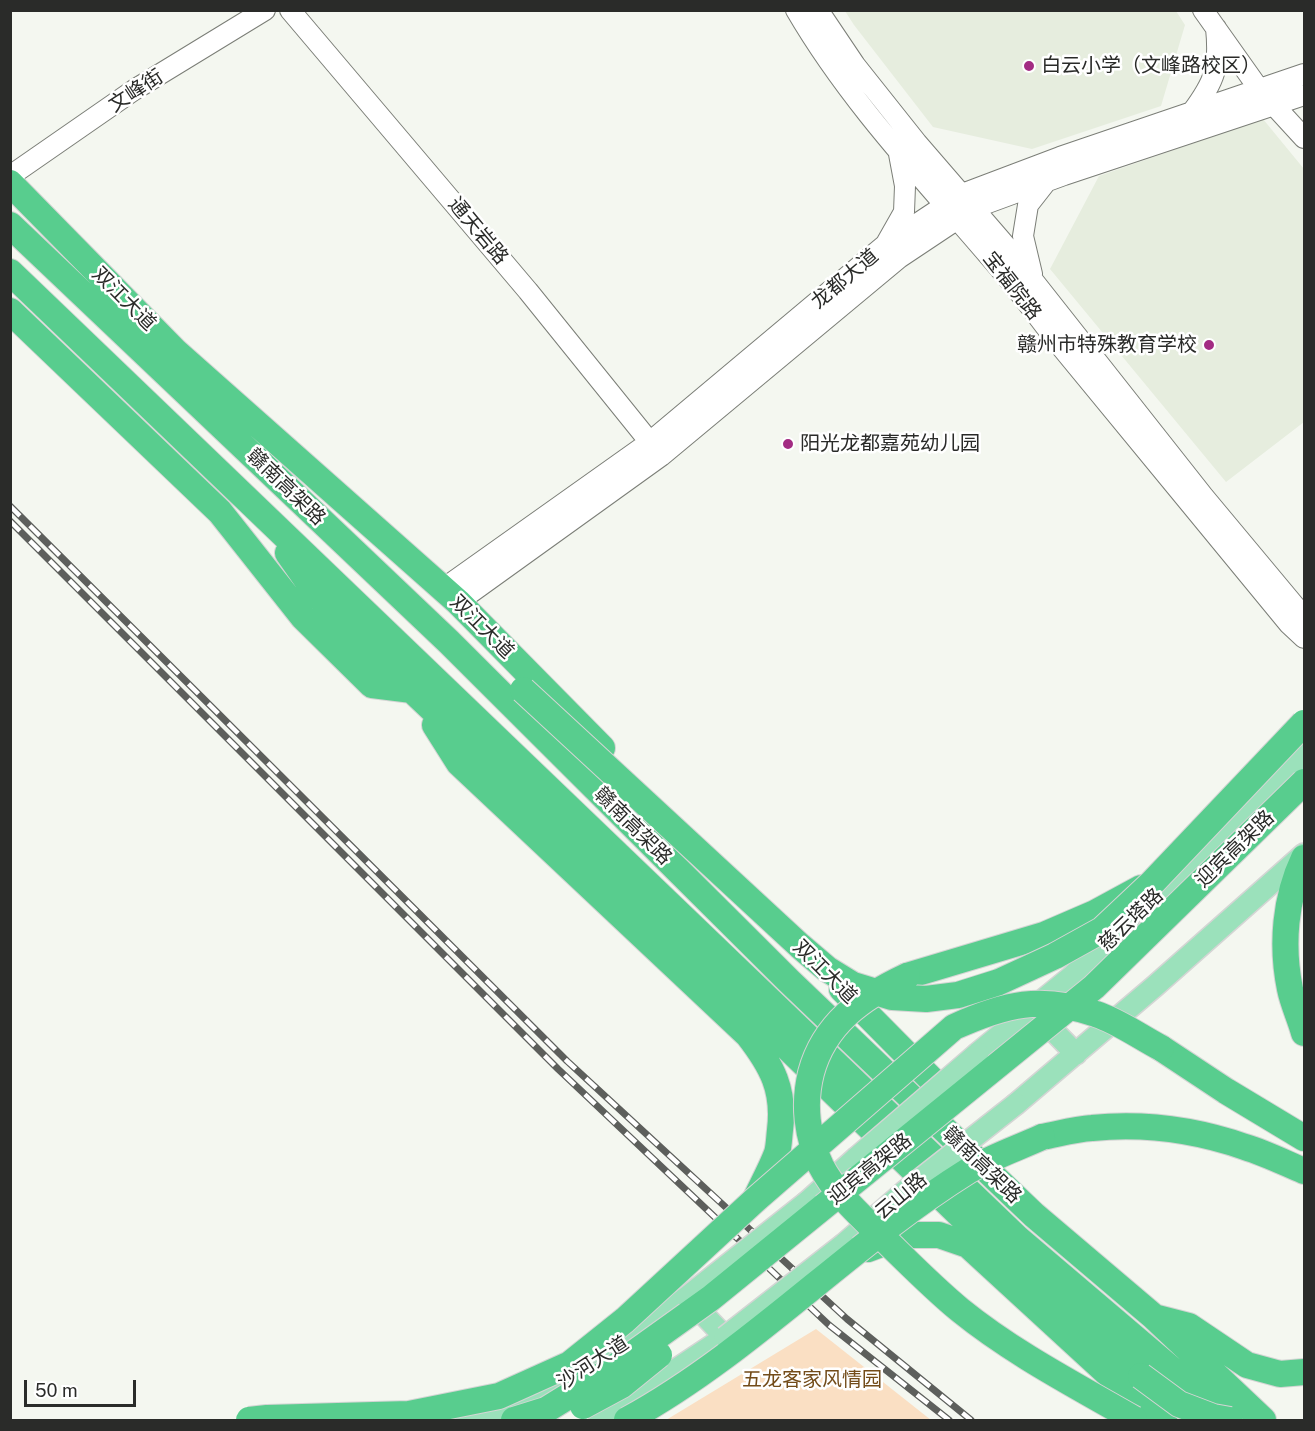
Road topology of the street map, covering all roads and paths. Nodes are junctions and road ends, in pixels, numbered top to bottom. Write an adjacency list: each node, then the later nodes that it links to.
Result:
1 (265, 10): 14 (main road, 文峰街)
2 (290, 10): 23 (main road, 通天岩路)
3 (796, 10): 13 (main road, 宝福院路)
4 (818, 10): 17 (main road, 宝福院路)
5 (1203, 10): 6 (main road)
6 (1216, 28): 8 (main road); 11 (main road)
7 (1305, 74): 8 (main road, 龙都大道)
8 (1259, 89): 10 (main road); 11 (main road, 龙都大道)
9 (1305, 95): 10 (main road, 龙都大道)
10 (1273, 105): 12 (main road); 15 (main road, 龙都大道)
11 (1192, 112): 17 (main road, 龙都大道)
12 (1305, 138)
13 (899, 154): 17 (main road, 宝福院路); 19 (main road)
14 (10, 176)
15 (1046, 181): 17 (main road, 龙都大道); 21 (main road)
16 (10, 183): 25 (highway, 双江大道)
17 (960, 206): 19 (main road, 龙都大道); 21 (main road, 宝福院路); 23 (main road, 龙都大道); 27 (main road, 宝福院路)
18 (10, 225): 28 (highway, 赣南高架路)
19 (885, 245): 23 (main road, 龙都大道)
20 (10, 272): 24 (highway, 赣南高架路)
21 (1033, 280): 26 (main road, 宝福院路)
22 (10, 310): 29 (highway)
23 (655, 449): 25 (main road, 龙都大道)
24 (249, 500): 29 (highway); 56 (highway, 赣南高架路)
25 (451, 596): 39 (highway, 双江大道)
26 (1305, 617)
27 (1305, 638)
28 (449, 642): 35 (highway, bridge); 45 (highway, 赣南高架路)
29 (412, 690): 42 (highway); 56 (highway, bridge)
30 (1305, 723): 35 (highway, bridge)
31 (1305, 754): 36 (main road, 慈云塔路)
32 (1305, 782): 50 (highway, 迎宾高架路, bridge)
33 (1305, 807): 51 (highway, 迎宾高架路, bridge)
34 (1305, 856): 37 (highway); 38 (main road)
35 (1152, 883): 54 (highway, bridge)
36 (1032, 1009): 38 (main road); 39 (main road, bridge)
37 (1305, 1033)
38 (1076, 1054): 43 (main road, 云山路, bridge)
39 (939, 1087): 44 (main road, 沙河大道, bridge)
40 (1305, 1138): 42 (highway, bridge)
41 (1305, 1171): 43 (highway, bridge)
42 (755, 1200): 48 (highway, bridge)
43 (848, 1250): 46 (main road, 云山路, bridge); 53 (highway, bridge); 55 (highway, bridge)
44 (687, 1297): 46 (main road); 49 (main road, 沙河大道)
45 (1153, 1316): 47 (highway); 57 (highway, 赣南高架路)
46 (725, 1337): 52 (main road)
47 (1305, 1372)
48 (249, 1420)
49 (456, 1420)
50 (514, 1420)
51 (556, 1420)
52 (600, 1420)
53 (627, 1420)
54 (1135, 1420)
55 (1164, 1420)
56 (1228, 1420)
57 (1263, 1420)

